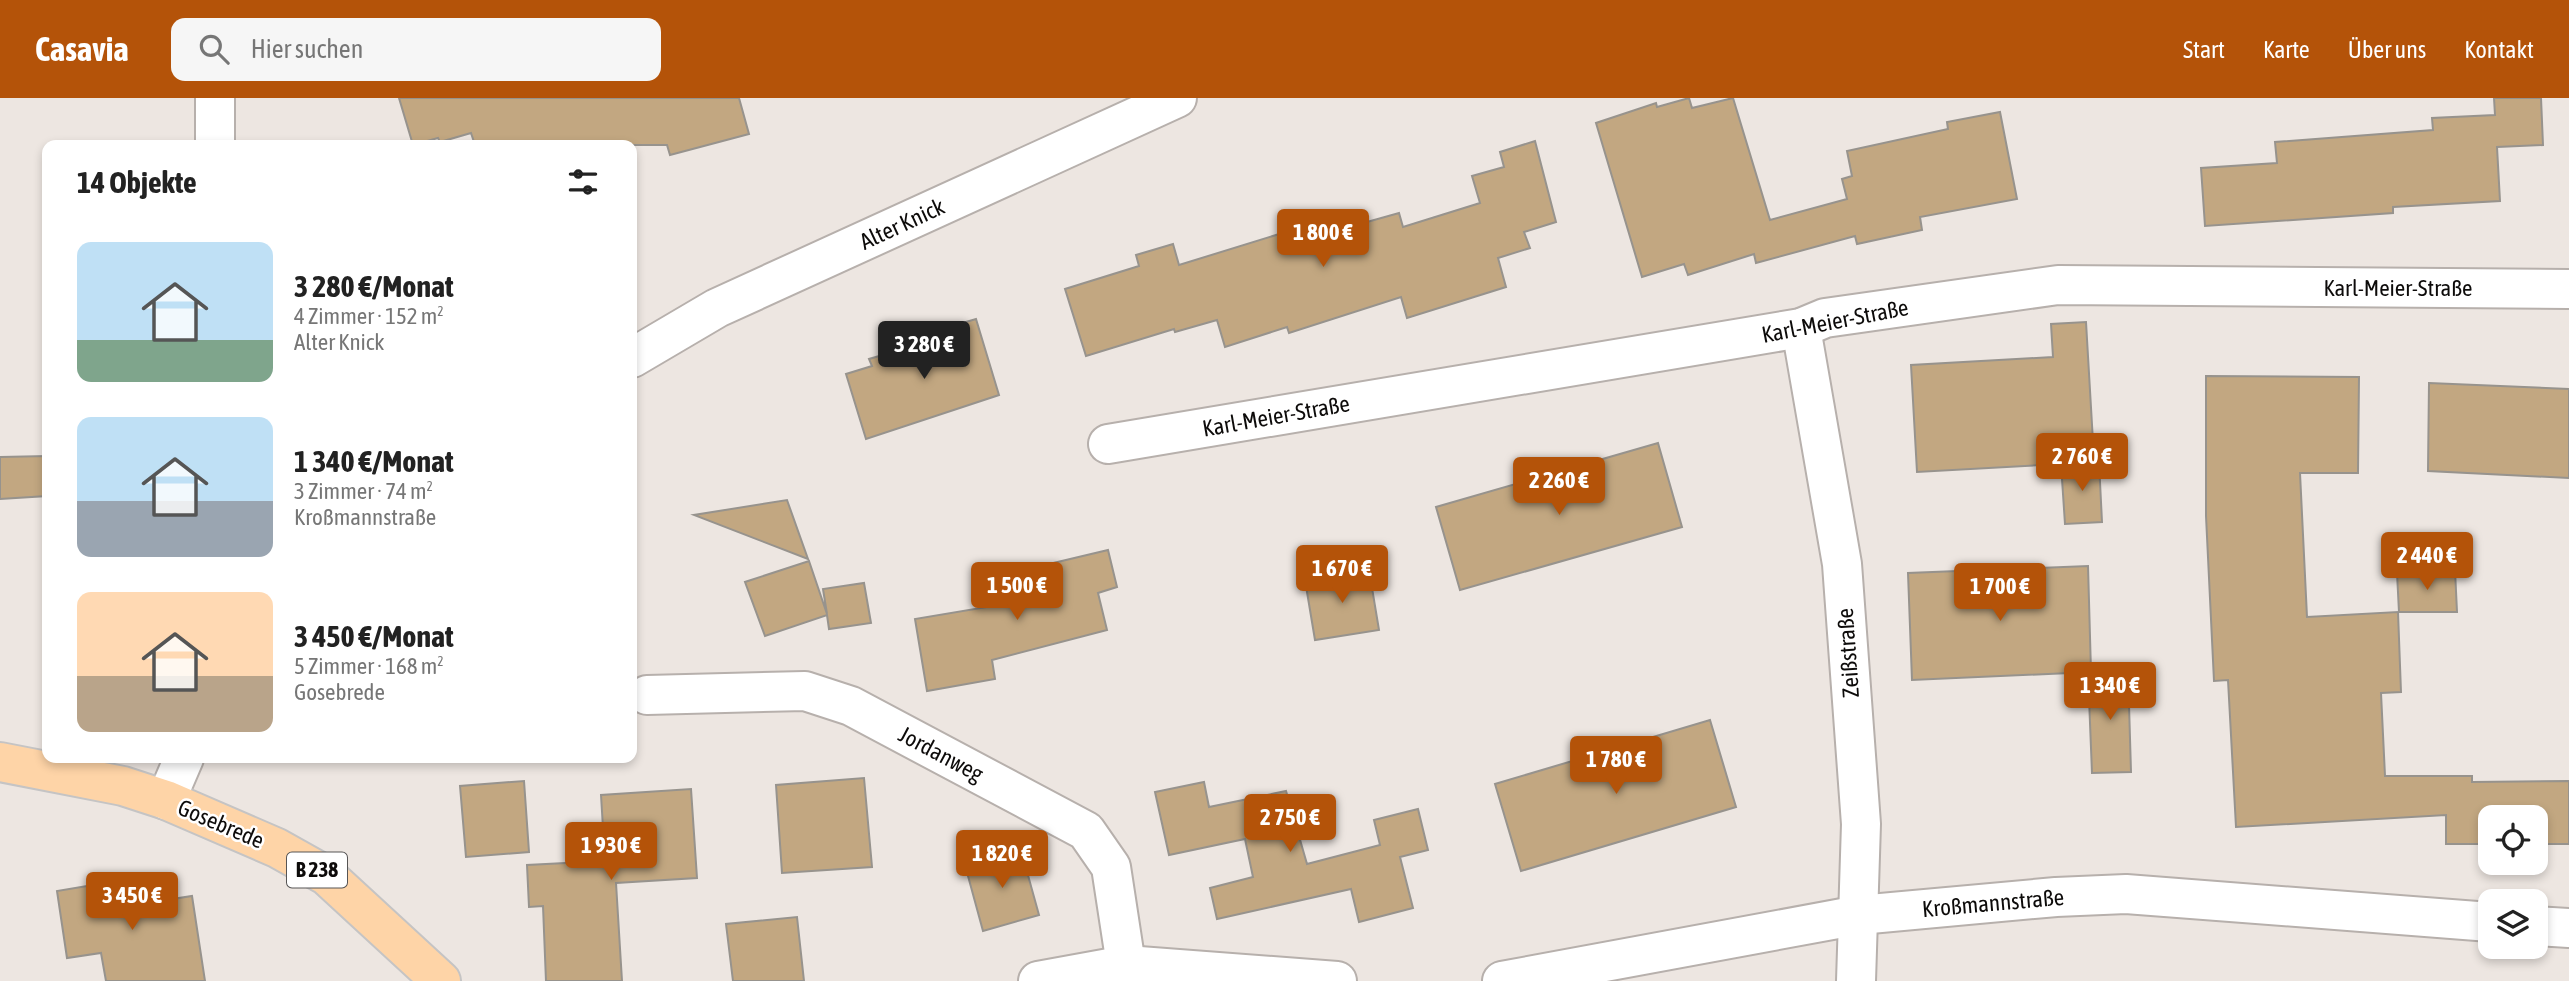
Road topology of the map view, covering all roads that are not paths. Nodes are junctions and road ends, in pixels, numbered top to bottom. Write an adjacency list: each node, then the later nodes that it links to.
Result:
1 (215, 98): 3 (street)
2 (1177, 98): 6 (street, Alter Knick)
3 (215, 140)
4 (2569, 289): 5 (street, Karl-Meier-Straße)
5 (1801, 328): 7 (street, Karl-Meier-Straße); 12 (street, Zeißstraße)
6 (637, 355)
7 (1108, 444)
8 (648, 695): 16 (street, Jordanweg)
9 (0, 762): 11 (main road, Gosebrede / B 238)
10 (182, 763): 11 (street)
11 (166, 800): 17 (main road, Gosebrede / B 238)
12 (1859, 915): 13 (street, Kroßmannstraße); 20 (street, Kroßmannstraße); 21 (street, Zeißstraße)
13 (2478, 921)
14 (2548, 927): 15 (street)
15 (2569, 928)
16 (1126, 965): 18 (street); 19 (street)
17 (441, 981)
18 (1038, 981)
19 (1337, 981)
20 (1502, 981)
21 (1856, 981)

